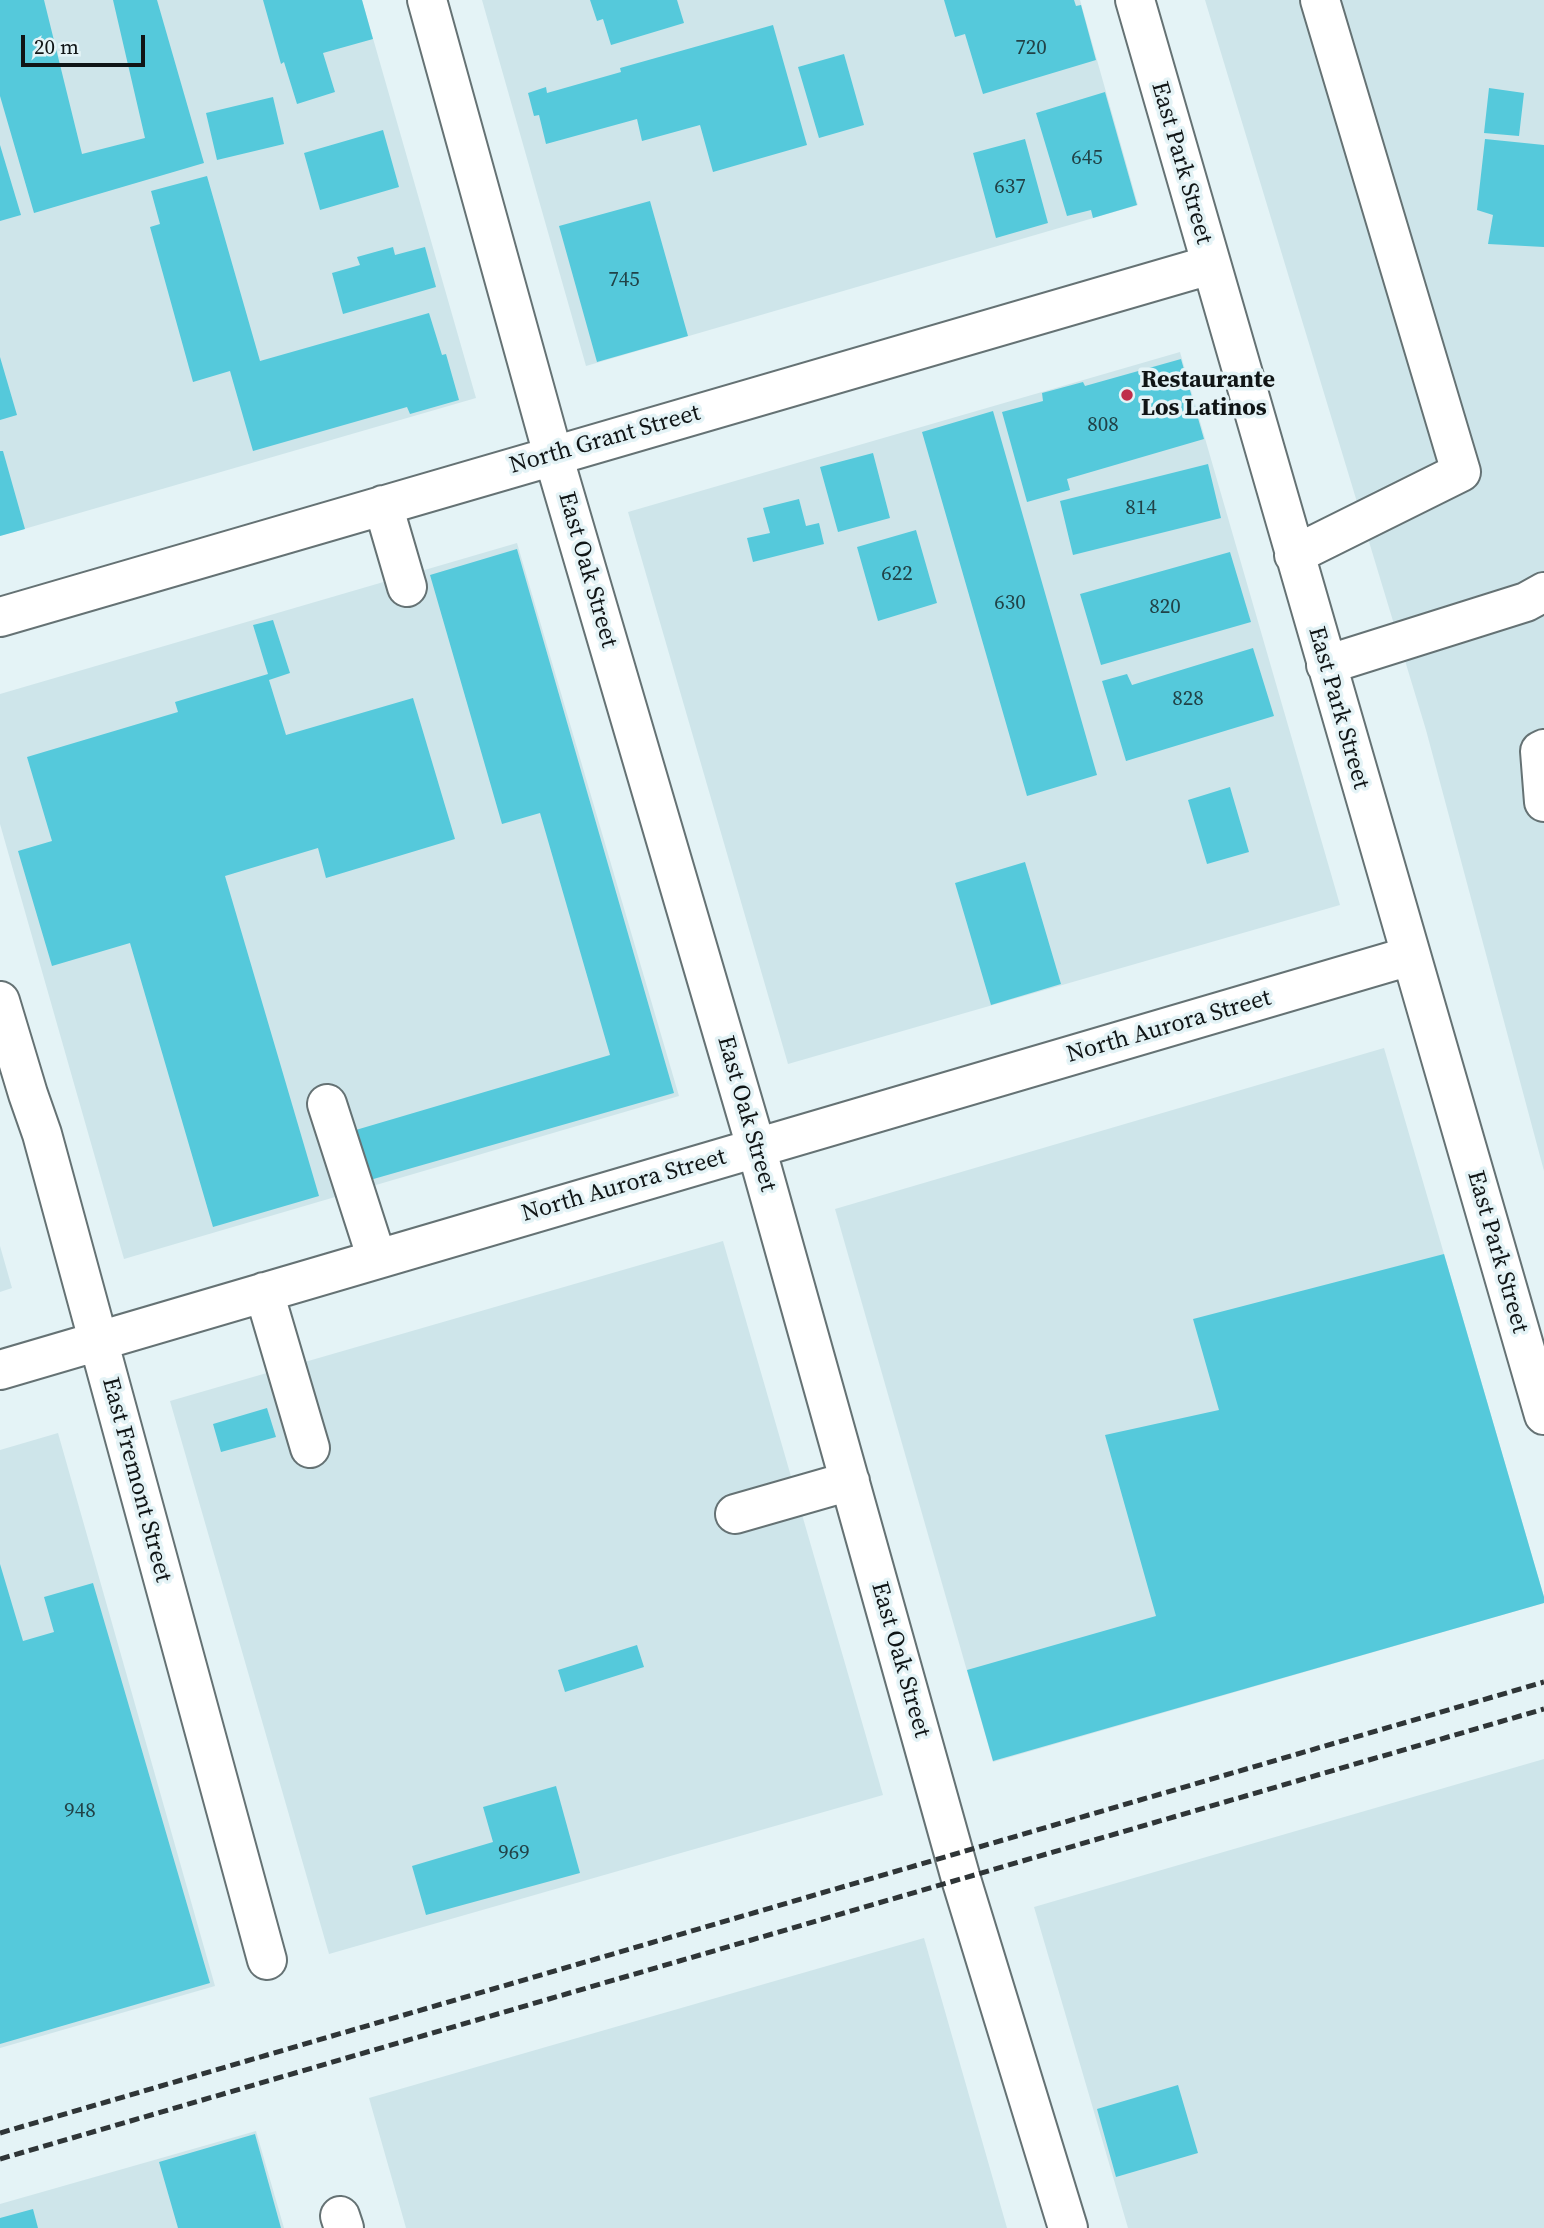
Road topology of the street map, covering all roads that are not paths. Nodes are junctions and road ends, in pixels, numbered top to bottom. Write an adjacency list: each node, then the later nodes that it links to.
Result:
1 (427, 0): 5 (street, East Oak Street)
2 (1135, 0): 4 (street, East Park Street)
3 (1320, 0): 7 (street)
4 (1210, 265): 5 (street, North Grant Street); 7 (street, East Park Street)
5 (553, 455): 6 (street, North Grant Street); 17 (street, East Oak Street)
6 (383, 505): 8 (street); 10 (street, North Grant Street)
7 (1294, 555): 11 (street, East Park Street)
8 (407, 587)
9 (1544, 592): 11 (street)
10 (0, 617)
11 (1326, 665): 14 (street, East Park Street)
12 (1544, 749): 13 (street)
13 (1544, 802)
14 (1410, 957): 17 (street, North Aurora Street); 22 (street, East Park Street)
15 (0, 1002): 20 (street, East Fremont Street)
16 (327, 1104): 18 (street)
17 (756, 1147): 18 (street, North Aurora Street); 24 (street, East Oak Street)
18 (377, 1259): 19 (street, North Aurora Street)
19 (264, 1292): 20 (street, North Aurora Street); 23 (street)
20 (99, 1341): 21 (street, North Aurora Street); 26 (street, East Fremont Street)
21 (0, 1370)
22 (1544, 1415)
23 (310, 1448)
24 (850, 1481): 25 (street); 27 (street, East Oak Street)
25 (735, 1514)
26 (267, 1960)
27 (1068, 2228)

